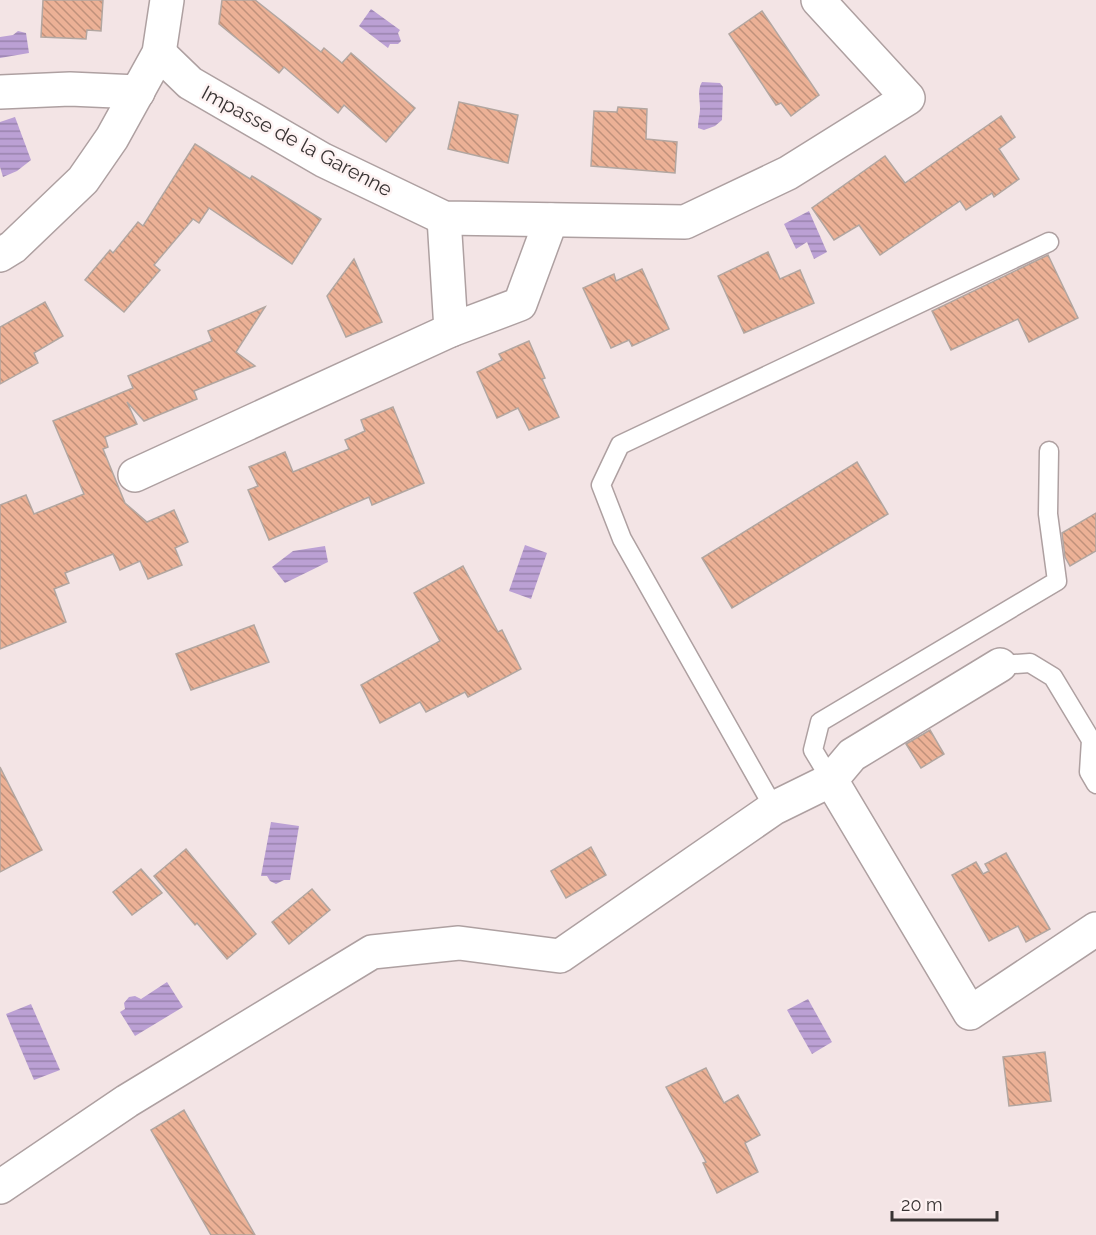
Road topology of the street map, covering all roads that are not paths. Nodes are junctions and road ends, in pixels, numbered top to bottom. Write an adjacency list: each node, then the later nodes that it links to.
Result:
1 (167, 0): 3 (street)
2 (818, 0): 7 (street, Impasse de la Garenne)
3 (159, 53): 5 (street); 6 (street, Impasse de la Garenne)
4 (0, 92): 5 (street)
5 (138, 92): 9 (street)
6 (444, 218): 7 (street, Impasse de la Garenne); 10 (street)
7 (551, 220): 10 (street)
8 (1049, 242): 16 (lane)
9 (0, 255)
10 (451, 330): 12 (street)
11 (1049, 451): 14 (lane)
12 (135, 475)
13 (1000, 665): 14 (street); 15 (lane)
14 (831, 780): 16 (street); 17 (street)
15 (1096, 784)
16 (774, 808): 18 (street)
17 (1096, 929)
18 (0, 1187)

